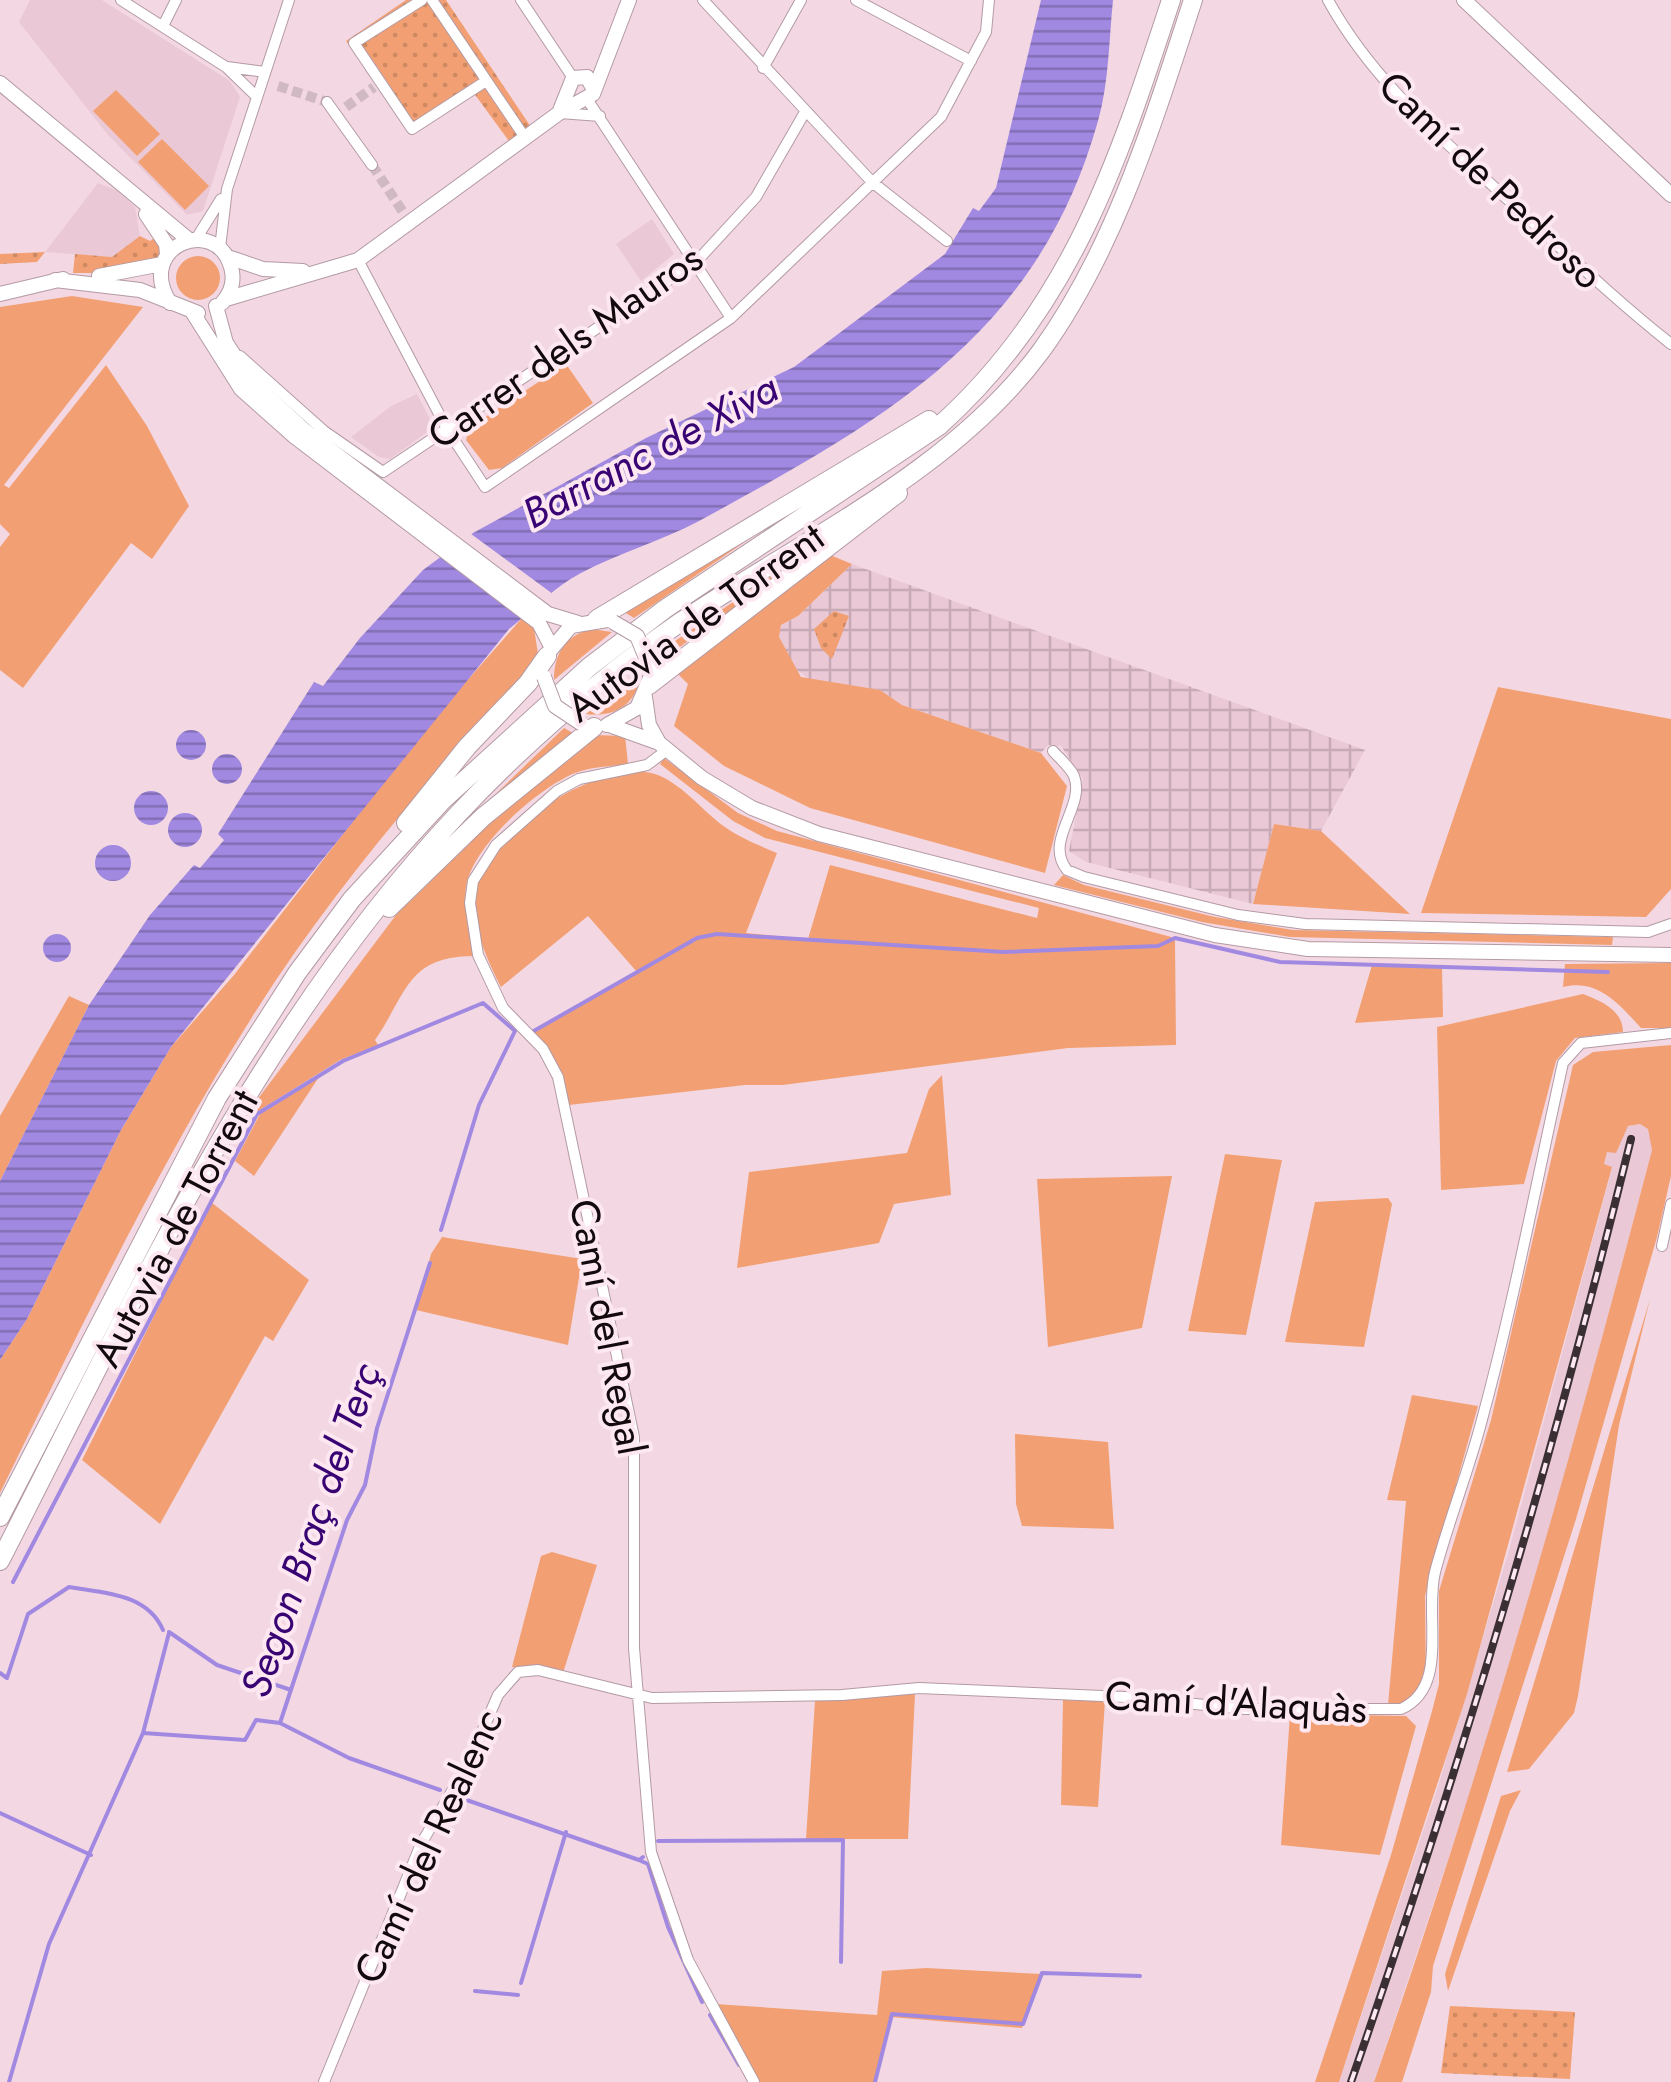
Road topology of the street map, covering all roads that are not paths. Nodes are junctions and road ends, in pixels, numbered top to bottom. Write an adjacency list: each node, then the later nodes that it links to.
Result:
1 (121, 0): 16 (street)
2 (176, 0): 16 (street)
3 (289, 0): 20 (street)
4 (422, 0): 21 (street)
5 (432, 0): 21 (street)
6 (521, 0): 23 (street)
7 (629, 0): 23 (main road)
8 (703, 0): 19 (street)
9 (802, 0): 19 (street)
10 (856, 0): 17 (street)
11 (989, 0): 17 (street)
12 (1172, 0): 43 (highway, Autovia de Torrent)
13 (1193, 0): 42 (highway, Autovia de Torrent)
14 (1328, 0): 50 (street, Camí de Pedroso)
15 (1464, 0): 33 (main road)
16 (163, 26): 18 (street)
17 (970, 61): 31 (street)
18 (226, 67): 20 (street); 24 (street)
19 (763, 68): 26 (street)
20 (265, 72): 24 (street)
21 (486, 80): 29 (street)
22 (0, 83): 34 (main road)
23 (582, 90): 27 (main road); 28 (street)
24 (258, 97): 32 (street)
25 (328, 102): 30 (street)
26 (806, 112): 31 (street); 40 (street, Carrer dels Mauros)
27 (559, 113): 28 (street); 29 (main road)
28 (600, 116): 40 (street)
29 (526, 139): 39 (main road)
30 (372, 165)
31 (872, 182): 36 (street); 49 (street)
32 (227, 189): 35 (street); 37 (street)
33 (1671, 195)
34 (137, 201): 35 (main road); 38 (main road)
35 (192, 240): 37 (main road); 38 (main road)
36 (947, 241)
37 (224, 253): 41 (main road); 47 (main road)
38 (164, 259): 44 (main road); 46 (main road)
39 (358, 260): 41 (main road); 52 (street)
40 (697, 261): 49 (street); 52 (street, Carrer dels Mauros)
41 (334, 270): 47 (main road)
42 (1088, 275): 57 (highway); 63 (highway, Autovia de Torrent)
43 (1062, 278): 55 (highway); 61 (highway, Autovia de Torrent)
44 (55, 280): 45 (main road); 46 (main road)
45 (0, 294)
46 (170, 303): 48 (main road)
47 (221, 303): 48 (main road); 51 (main road)
48 (193, 313): 53 (main road)
49 (731, 318): 52 (street)
50 (1671, 344)
51 (233, 353): 52 (street, Carrer dels Mauros); 53 (main road)
52 (447, 429)
53 (426, 530): 54 (main road)
54 (543, 619): 55 (main road); 56 (main road)
55 (596, 621): 56 (main road); 57 (main road, bridge)
56 (549, 651): 58 (main road, bridge); 61 (highway)
57 (648, 683): 58 (main road); 59 (main road)
58 (595, 725): 59 (main road); 63 (highway)
59 (663, 747): 64 (main road); 70 (street, Camí del Regal)
60 (1053, 751): 62 (street)
61 (352, 899): 68 (highway, Autovia de Torrent)
62 (1671, 924)
63 (342, 954): 69 (highway, Autovia de Torrent)
64 (1670, 954)
65 (1671, 1034): 70 (street, Camí d'Alaquàs)
66 (1671, 1204): 67 (street)
67 (1662, 1246)
68 (0, 1517)
69 (0, 1560)
70 (636, 1697): 71 (street, Camí del Realenc); 72 (street, Camí del Regal)
71 (324, 2082)
72 (754, 2082)

